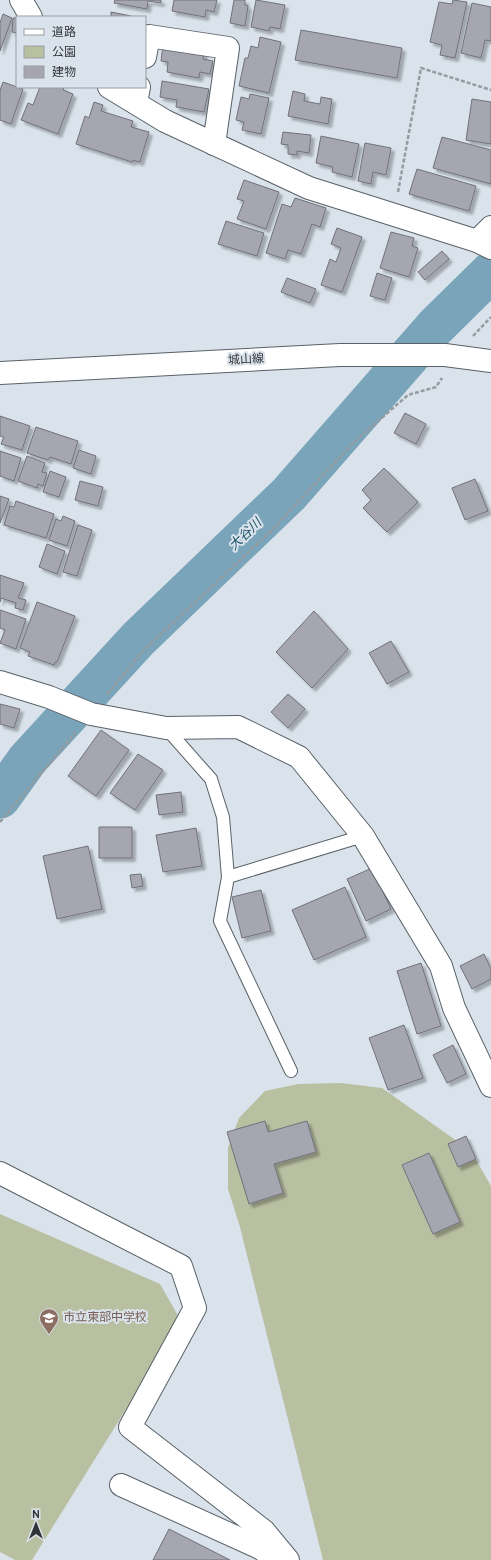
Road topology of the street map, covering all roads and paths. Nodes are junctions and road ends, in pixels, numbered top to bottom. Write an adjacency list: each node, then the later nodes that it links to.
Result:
1 (21, 0): 2 (street)
2 (31, 16)
3 (146, 52): 7 (street)
4 (112, 88): 6 (street)
5 (491, 90): 8 (path)
6 (137, 95): 7 (street)
7 (214, 144): 8 (street)
8 (394, 214): 9 (street)
9 (487, 241)
10 (446, 356): 11 (street, 城山線); 12 (street, 城山線); 14 (path)
11 (491, 361)
12 (0, 373)
13 (0, 682): 14 (street)
14 (88, 712): 15 (street); 16 (path)
15 (166, 728): 17 (street); 18 (lane)
16 (0, 822)
17 (363, 836): 18 (lane); 20 (street)
18 (228, 877): 19 (lane)
19 (292, 1070)
20 (491, 1086)
21 (0, 1173): 24 (street)
22 (121, 1485): 23 (street)
23 (277, 1560)
24 (288, 1560)

